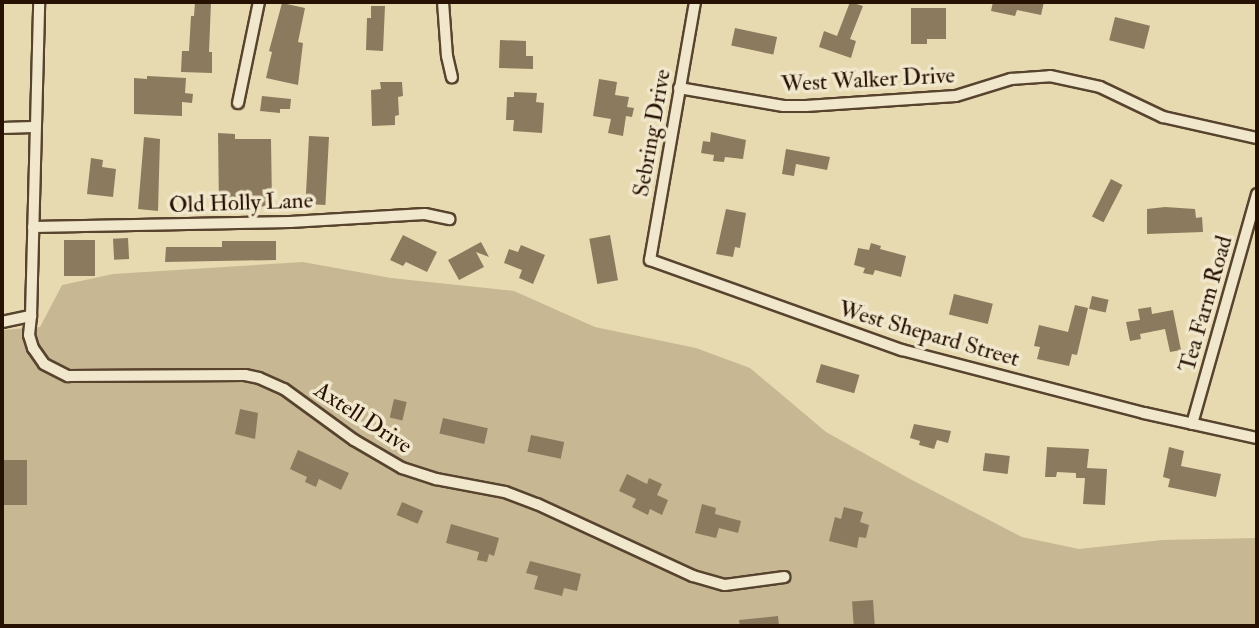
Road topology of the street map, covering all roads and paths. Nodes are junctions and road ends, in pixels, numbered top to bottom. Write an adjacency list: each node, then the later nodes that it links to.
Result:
1 (39, 2): 8 (street, Axtell Drive)
2 (259, 2): 7 (street)
3 (443, 2): 5 (street)
4 (695, 2): 6 (street, Sebring Drive)
5 (452, 77)
6 (679, 88): 10 (street, West Walker Drive); 14 (street, Sebring Drive)
7 (238, 103)
8 (33, 127): 9 (street); 13 (street, Axtell Drive)
9 (2, 128)
10 (1257, 138)
11 (1257, 194): 17 (street, Tea Farm Road)
12 (449, 219): 13 (street, Old Holly Lane)
13 (33, 227): 15 (street, Axtell Drive)
14 (661, 263): 17 (street, West Shepard Street)
15 (31, 316): 16 (street); 19 (street, Axtell Drive)
16 (5, 322)
17 (1192, 424): 18 (street, West Shepard Street)
18 (1257, 438)
19 (784, 577)

